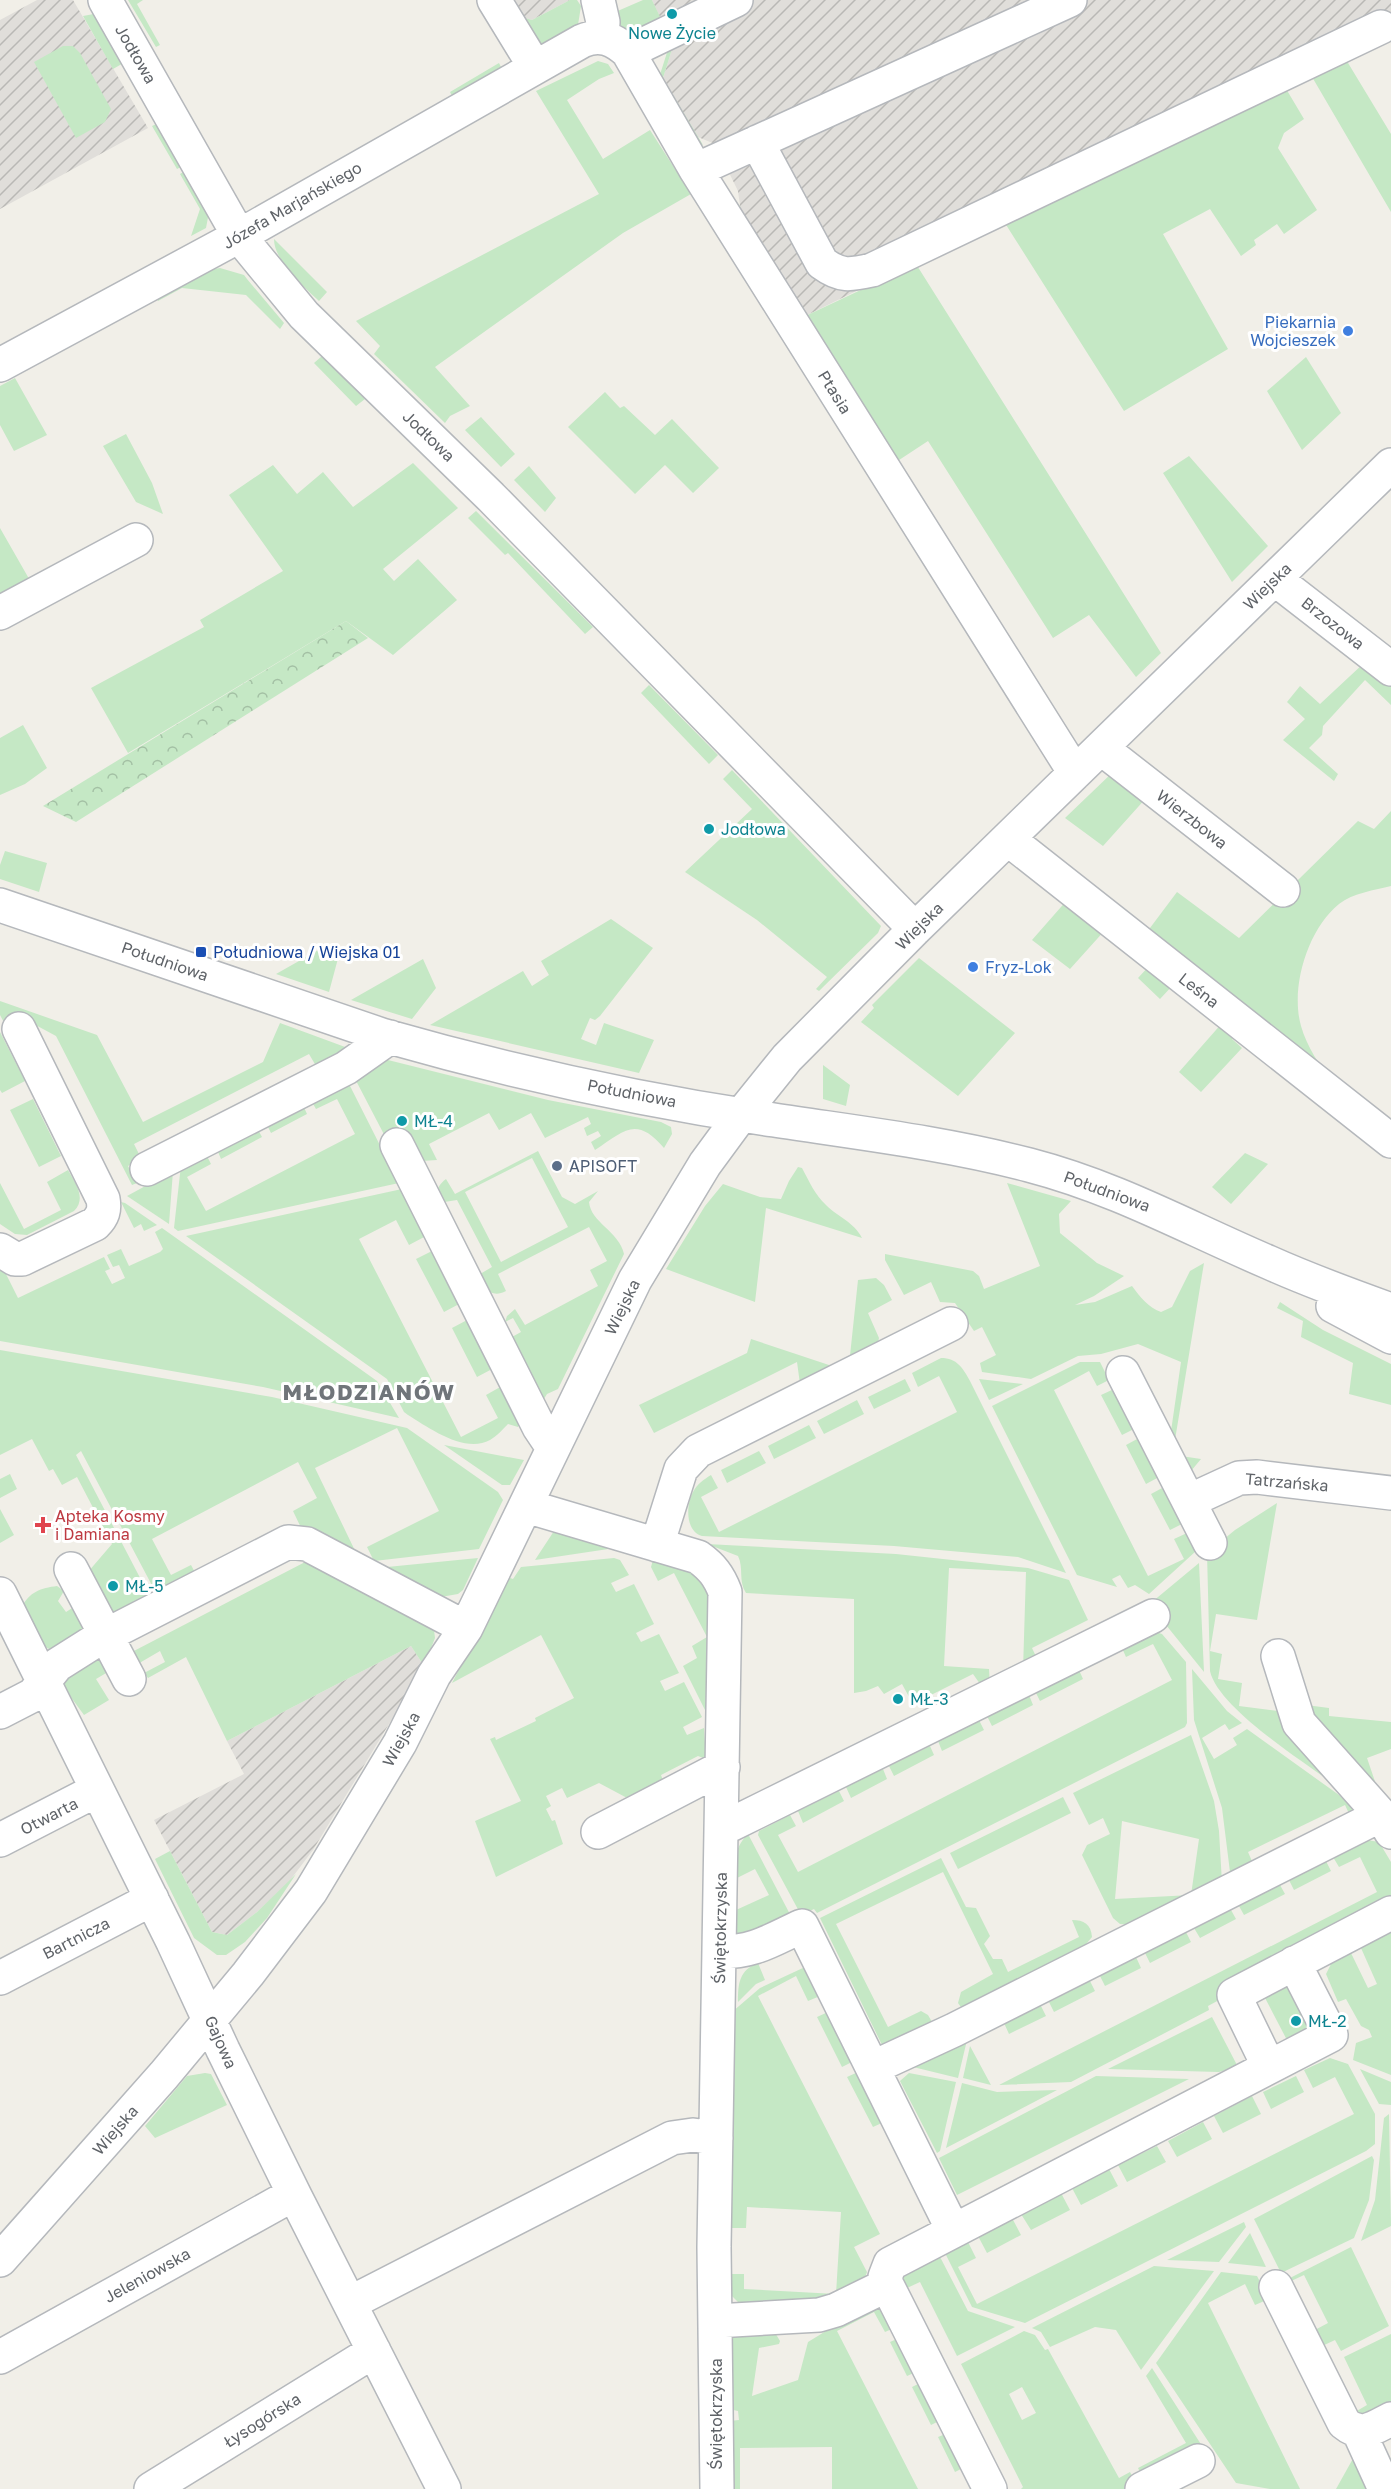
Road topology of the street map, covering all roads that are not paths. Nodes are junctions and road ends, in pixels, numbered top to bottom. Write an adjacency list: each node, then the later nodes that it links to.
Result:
1 (105, 0): 11 (street, Jodłowa)
2 (494, 0): 8 (street)
3 (736, 0): 7 (street, Józefa Marjańskiego)
4 (1070, 0): 9 (street)
5 (601, 1): 7 (street)
6 (1381, 27): 9 (street)
7 (604, 43): 8 (street, Józefa Marjańskiego); 10 (street, Ptasia)
8 (535, 68): 11 (street, Józefa Marjańskiego)
9 (757, 142): 10 (street)
10 (696, 171): 19 (street, Ptasia)
11 (239, 236): 12 (street, Józefa Marjańskiego); 23 (street, Jodłowa)
12 (0, 365)
13 (1391, 465): 15 (street, Wiejska)
14 (136, 540): 16 (street)
15 (1275, 579): 17 (street, Brzozowa); 18 (street, Wiejska)
16 (0, 613)
17 (1391, 669)
18 (1101, 748): 19 (street, Wiejska); 21 (street, Wierzbowa)
19 (1075, 773): 20 (street, Wiejska)
20 (1008, 839): 23 (street, Wiejska); 27 (street, Leśna)
21 (1283, 890)
22 (0, 905): 25 (street, Południowa)
23 (915, 929): 26 (street, Wiejska)
24 (19, 1029): 30 (street)
25 (390, 1037): 26 (street, Południowa); 29 (street)
26 (741, 1115): 31 (street, Południowa); 36 (street, Wiejska)
27 (1391, 1141)
28 (397, 1146): 36 (street)
29 (147, 1169)
30 (0, 1250)
31 (1266, 1262): 32 (street, Południowa); 34 (street, Południowa)
32 (1391, 1310)
33 (951, 1324): 41 (street)
34 (1391, 1337)
35 (1124, 1374): 38 (street)
36 (553, 1448): 39 (street, Wiejska)
37 (1391, 1493): 38 (street, Tatrzańska)
38 (1189, 1501): 40 (street)
39 (525, 1506): 41 (street, Świętokrzyska); 45 (street, Wiejska)
40 (1210, 1543)
41 (657, 1545): 51 (street, Świętokrzyska)
42 (71, 1569): 46 (street)
43 (0, 1594): 49 (street, Gajowa)
44 (1153, 1616): 54 (street)
45 (466, 1628): 46 (street); 62 (street, Wiejska)
46 (106, 1635): 48 (street); 49 (street)
47 (1278, 1656): 53 (street)
48 (129, 1679)
49 (43, 1680): 50 (street); 52 (street, Gajowa)
50 (0, 1713)
51 (723, 1767): 54 (street, Świętokrzyska); 55 (street)
52 (98, 1790): 56 (street, Otwarta); 57 (street, Gajowa)
53 (1386, 1824): 63 (street)
54 (722, 1830): 59 (street, Świętokrzyska)
55 (598, 1832)
56 (0, 1840)
57 (152, 1899): 61 (street, Bartnicza); 62 (street, Gajowa)
58 (1391, 1913): 60 (street)
59 (720, 1952): 63 (street); 65 (street, Świętokrzyska)
60 (1294, 1963): 64 (street); 64 (street)
61 (0, 1978)
62 (210, 2019): 66 (street, Gajowa); 68 (street, Wiejska)
63 (874, 2067): 67 (street)
64 (1269, 2067): 67 (street)
65 (716, 2138): 71 (street); 72 (street, Świętokrzyska)
66 (295, 2196): 71 (street, Gajowa); 74 (street, Jeleniowska)
67 (953, 2230): 69 (street)
68 (0, 2260)
69 (887, 2284): 72 (street); 81 (street)
70 (1276, 2287): 76 (street)
71 (350, 2303): 73 (street, Gajowa)
72 (716, 2321): 80 (street, Świętokrzyska)
73 (374, 2351): 78 (street, Łysogórska); 79 (street, Gajowa)
74 (0, 2356)
75 (1391, 2419): 76 (street)
76 (1359, 2432): 83 (street)
77 (1198, 2461): 82 (street)
78 (151, 2489)
79 (444, 2489)
80 (717, 2489)
81 (990, 2489)
82 (1142, 2489)
83 (1385, 2489)

